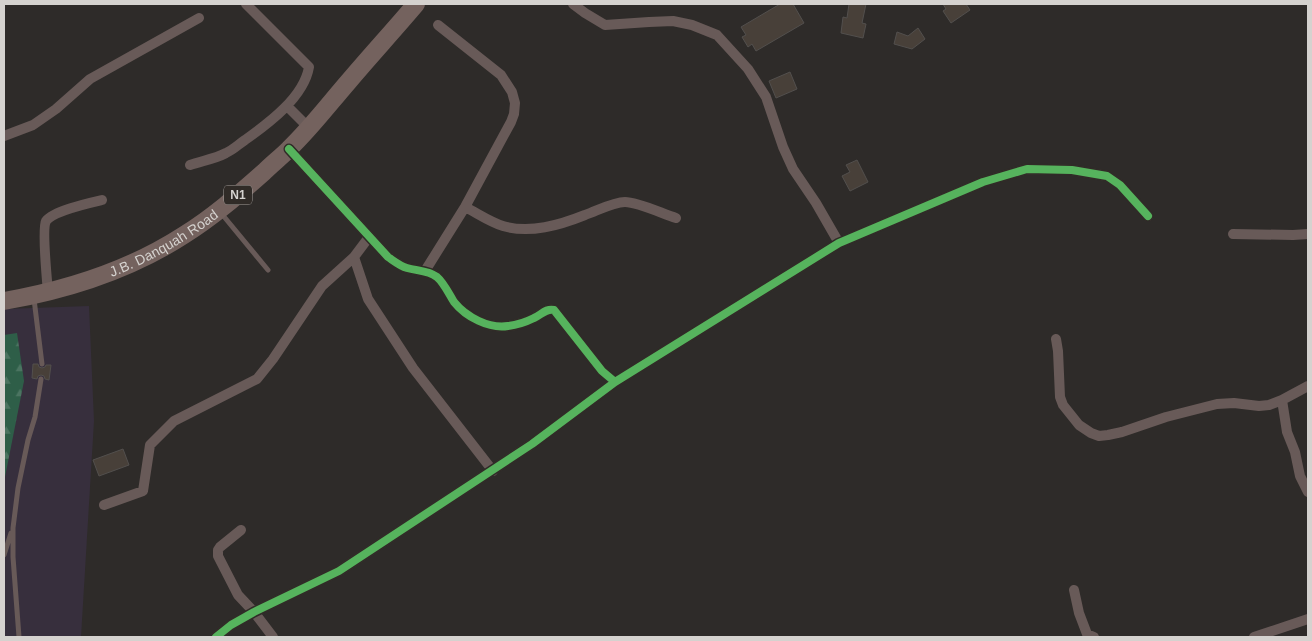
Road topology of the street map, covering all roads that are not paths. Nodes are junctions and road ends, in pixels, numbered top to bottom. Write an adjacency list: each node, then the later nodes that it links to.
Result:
1 (246, 4): 6 (street)
2 (416, 4): 7 (highway, J.B. Danquah Road / N1)
3 (573, 4): 19 (street)
4 (199, 18): 8 (street)
5 (438, 25): 12 (street)
6 (287, 106): 7 (street); 10 (street)
7 (309, 128): 9 (highway, J.B. Danquah Road / N1)
8 (4, 136)
9 (289, 149): 13 (highway, J.B. Danquah Road / N1); 18 (street)
10 (190, 165)
11 (102, 200): 23 (street)
12 (465, 207): 15 (street); 22 (street)
13 (219, 210): 21 (lane); 23 (highway, J.B. Danquah Road / N1)
14 (1148, 216): 19 (street)
15 (676, 218)
16 (1233, 234): 17 (street)
17 (1308, 234)
18 (369, 237): 20 (street); 22 (street)
19 (839, 243): 28 (street)
20 (354, 257): 31 (street); 33 (street)
21 (268, 270)
22 (425, 272): 28 (street)
23 (41, 294): 24 (highway, J.B. Danquah Road / N1); 26 (lane)
24 (4, 301)
25 (1056, 339): 30 (street)
26 (42, 364)
27 (41, 379): 34 (lane)
28 (615, 382): 31 (street)
29 (1308, 386): 30 (street)
30 (1282, 400): 32 (street)
31 (493, 471): 38 (street)
32 (1308, 492)
33 (104, 505)
34 (13, 528): 36 (lane); 40 (lane)
35 (241, 530): 38 (street)
36 (4, 556)
37 (1074, 590): 43 (street)
38 (254, 612): 41 (street); 42 (street)
39 (1308, 619): 44 (street)
40 (19, 637)
41 (216, 637)
42 (273, 637)
43 (1094, 637)
44 (1254, 637)

